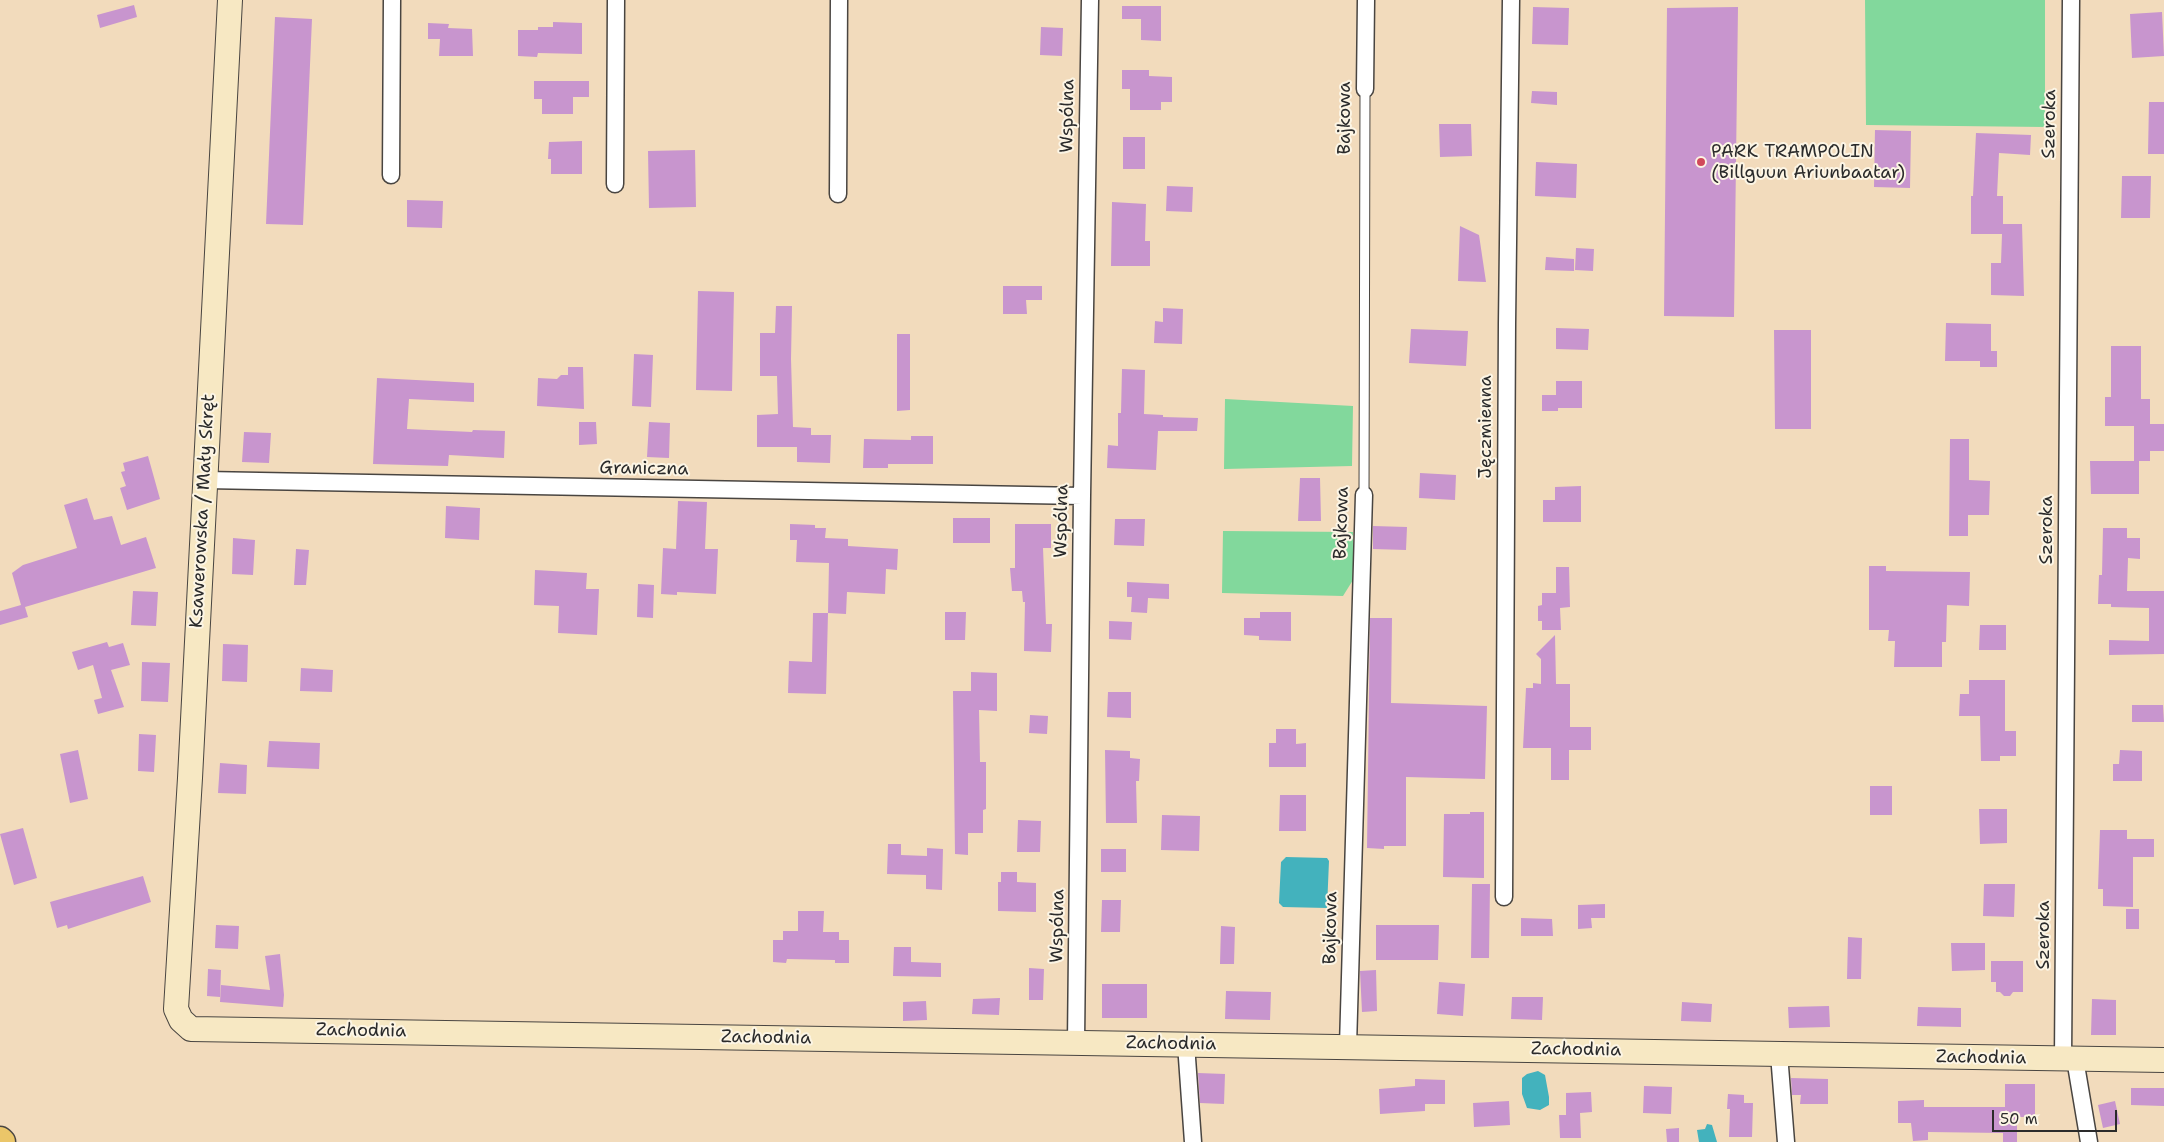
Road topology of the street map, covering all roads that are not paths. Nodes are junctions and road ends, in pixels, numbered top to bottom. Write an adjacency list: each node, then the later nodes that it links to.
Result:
1 (230, 0): 13 (street, Ksawerowska / Mały Skręt)
2 (392, 0): 10 (street)
3 (616, 0): 11 (street)
4 (840, 0): 12 (street)
5 (1090, 0): 15 (street, Wspólna)
6 (1366, 0): 9 (street, Bajkowa)
7 (1511, 0): 16 (street, Jęczmienna)
8 (2071, 0): 22 (street, Szeroka)
9 (1365, 89): 14 (lane, Bajkowa)
10 (391, 175)
11 (615, 184)
12 (838, 194)
13 (205, 480): 15 (street, Graniczna); 17 (street, Ksawerowska / Mały Skręt)
14 (1364, 495): 20 (street, Bajkowa)
15 (1082, 496): 18 (street, Wspólna)
16 (1504, 897)
17 (181, 1020): 18 (street, Zachodnia)
18 (1076, 1042): 19 (street, Zachodnia)
19 (1186, 1044): 20 (street, Zachodnia); 24 (street)
20 (1348, 1046): 21 (street, Zachodnia)
21 (1779, 1054): 22 (street, Zachodnia); 25 (street)
22 (2069, 1059): 23 (street, Zachodnia); 26 (street, Szeroka)
23 (2164, 1060)
24 (1193, 1142)
25 (1786, 1142)
26 (2089, 1142)

